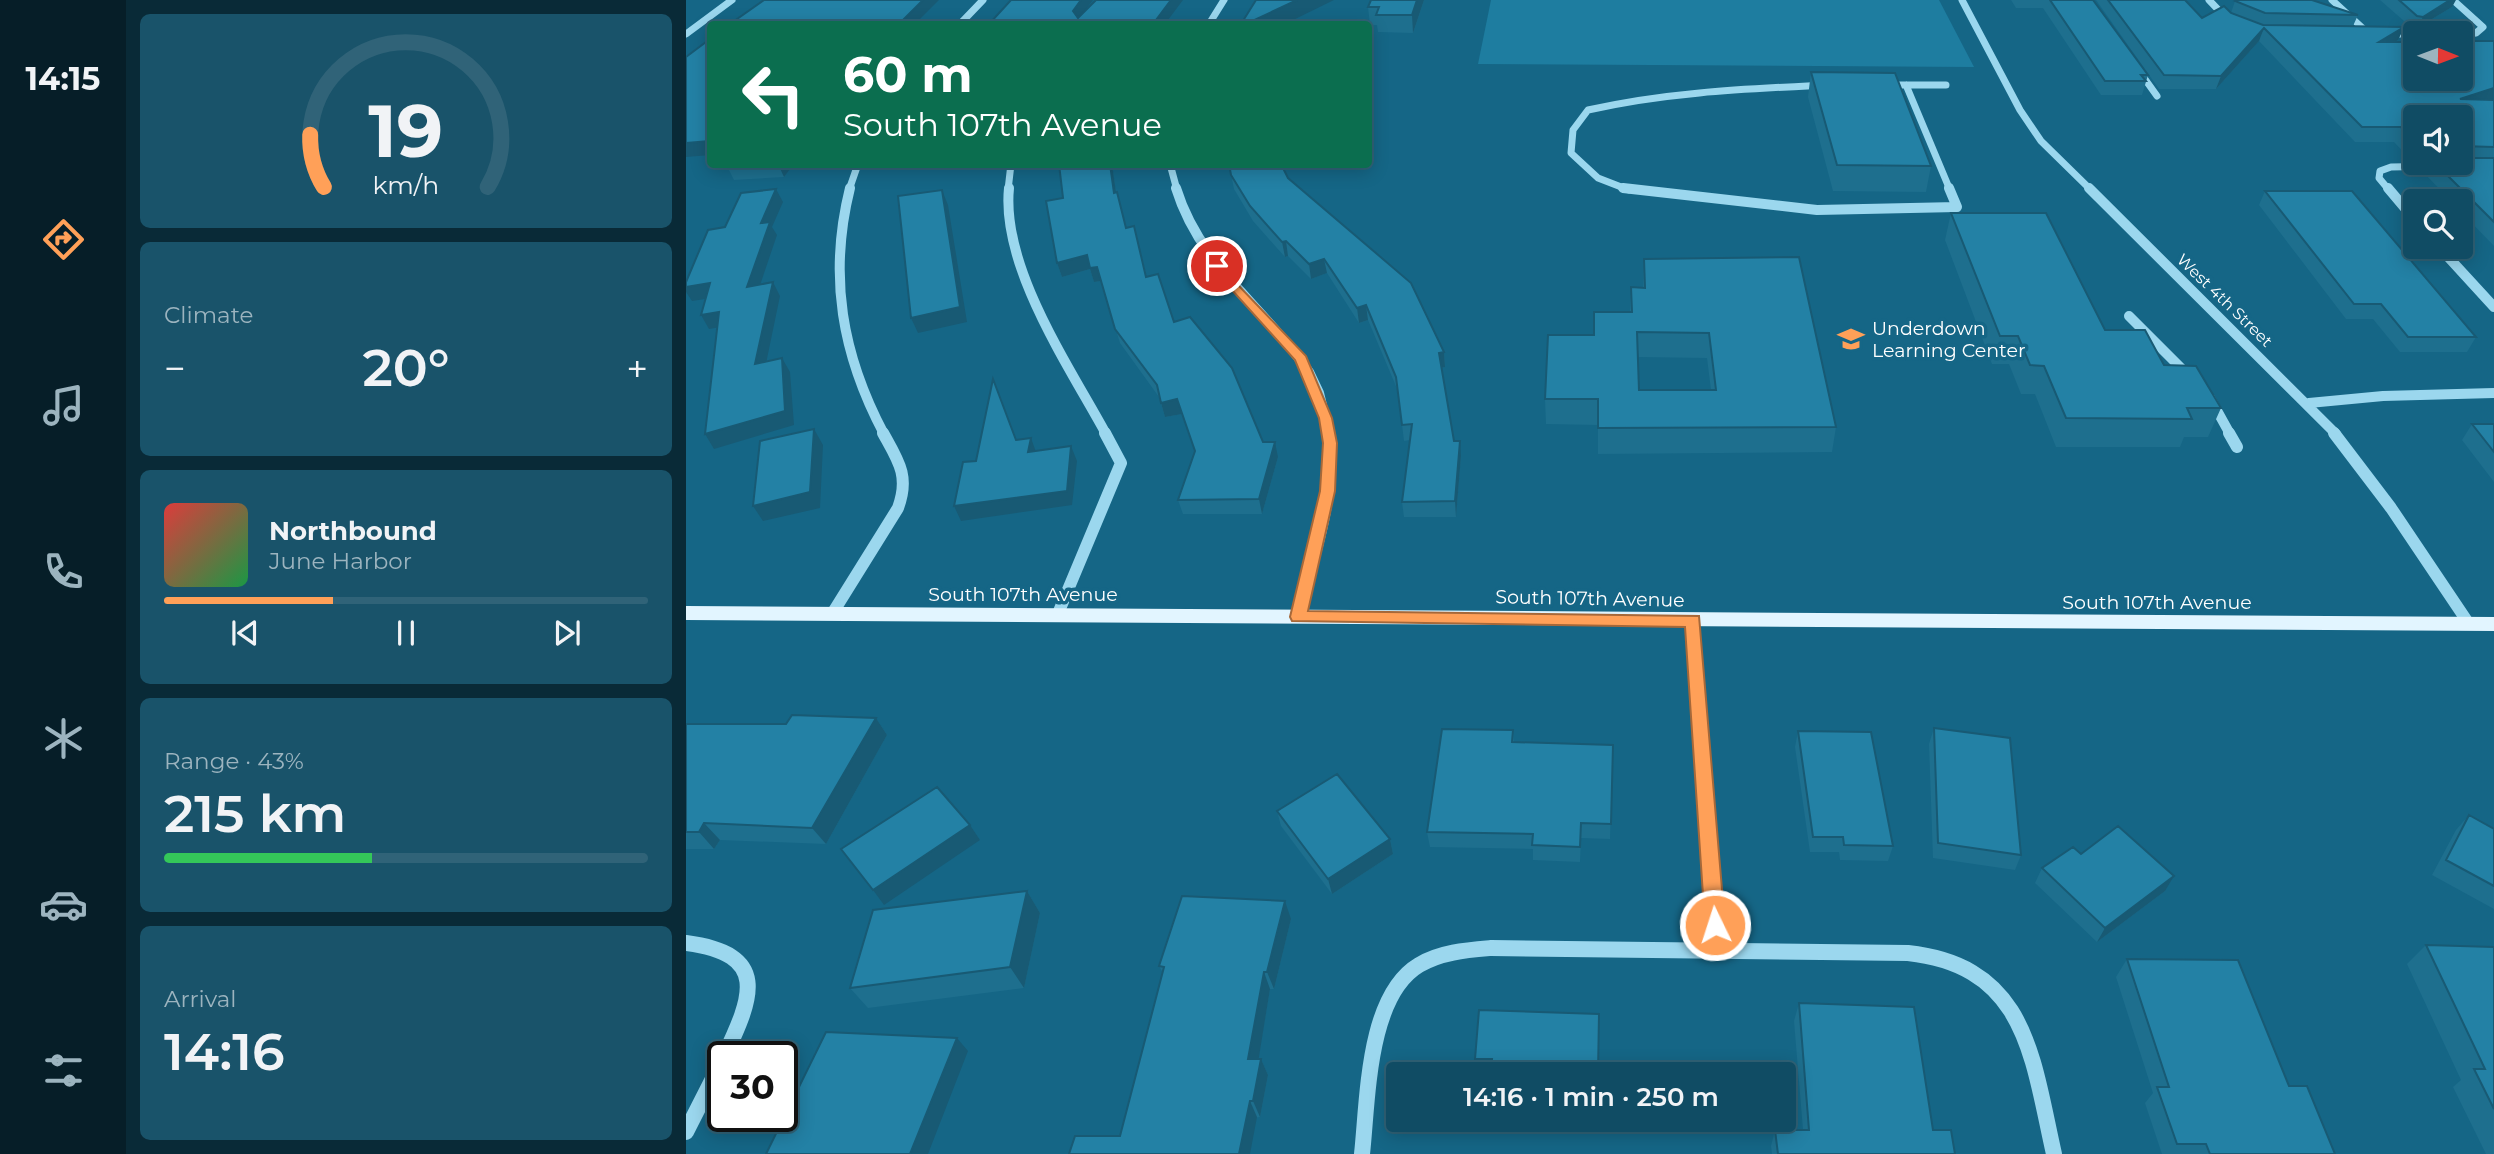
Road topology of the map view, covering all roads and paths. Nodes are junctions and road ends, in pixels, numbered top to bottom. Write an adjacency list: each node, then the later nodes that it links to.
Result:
1 (732, 0): 12 (street)
2 (984, 0): 8 (street)
3 (1224, 0): 9 (street)
4 (1962, 0): 34 (street, West 4th Street)
5 (2209, 0): 10 (street)
6 (2332, 0): 14 (street)
7 (2453, 0): 11 (street)
8 (963, 21)
9 (1211, 21)
10 (2236, 25)
11 (2473, 32)
12 (686, 34)
13 (2355, 34): 14 (street)
14 (2369, 34): 15 (street)
15 (2403, 34)
16 (2134, 64): 21 (street)
17 (1836, 85): 19 (street)
18 (1878, 85): 19 (street)
19 (1906, 85): 20 (street)
20 (1946, 85)
21 (2157, 96)
22 (2403, 167): 26 (street)
23 (857, 168): 37 (street)
24 (1011, 168): 38 (street)
25 (1171, 168): 39 (street)
26 (2380, 171): 27 (street)
27 (2403, 207)
28 (2450, 259): 29 (street)
29 (2494, 307)
30 (2129, 316): 31 (street)
31 (2193, 380)
32 (2202, 390): 35 (street)
33 (2494, 393): 34 (street)
34 (2309, 403): 41 (street, West 4th Street)
35 (2237, 447)
36 (686, 613): 37 (main road, South 107th Avenue)
37 (832, 614): 38 (main road, South 107th Avenue)
38 (1057, 616): 39 (main road, South 107th Avenue)
39 (1298, 617): 40 (main road, South 107th Avenue)
40 (1693, 621): 41 (main road, South 107th Avenue); 44 (street)
41 (2469, 624): 42 (main road, South 107th Avenue)
42 (2494, 624)
43 (686, 943): 45 (street)
44 (1717, 951): 48 (street); 49 (street)
45 (731, 1041)
46 (707, 1090): 47 (street)
47 (686, 1132)
48 (1362, 1154)
49 (2054, 1154)

